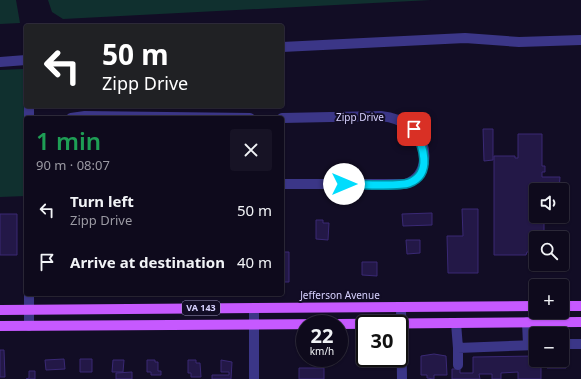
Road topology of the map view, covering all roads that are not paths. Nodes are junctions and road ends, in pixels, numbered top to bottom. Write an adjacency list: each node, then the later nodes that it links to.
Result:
1 (581, 40): 2 (street)
2 (284, 47)
3 (24, 60): 4 (street)
4 (0, 62)
5 (284, 118): 6 (street, Zipp Drive)
6 (284, 184)
7 (29, 296): 13 (street)
8 (529, 306): 11 (main road, Jefferson Avenue / VA 143)
9 (569, 306): 10 (main road)
10 (581, 306)
11 (401, 307): 12 (main road, Jefferson Avenue / VA 143); 15 (street)
12 (254, 308): 13 (main road, Jefferson Avenue / VA 143); 21 (street)
13 (29, 309): 14 (main road, Jefferson Avenue / VA 143); 23 (street)
14 (0, 310)
15 (401, 315)
16 (527, 322): 17 (main road); 19 (main road); 24 (street)
17 (581, 322)
18 (408, 323): 19 (main road)
19 (456, 323): 28 (street)
20 (296, 324): 21 (main road, VA 143)
21 (254, 325): 23 (main road, VA 143); 31 (street)
22 (0, 326): 23 (main road, VA 143)
23 (29, 326)
24 (529, 331)
25 (569, 344): 26 (street)
26 (581, 344)
27 (529, 345): 28 (street)
28 (458, 348): 29 (street)
29 (458, 366)
30 (402, 367): 32 (street)
31 (254, 379)
32 (402, 379)

